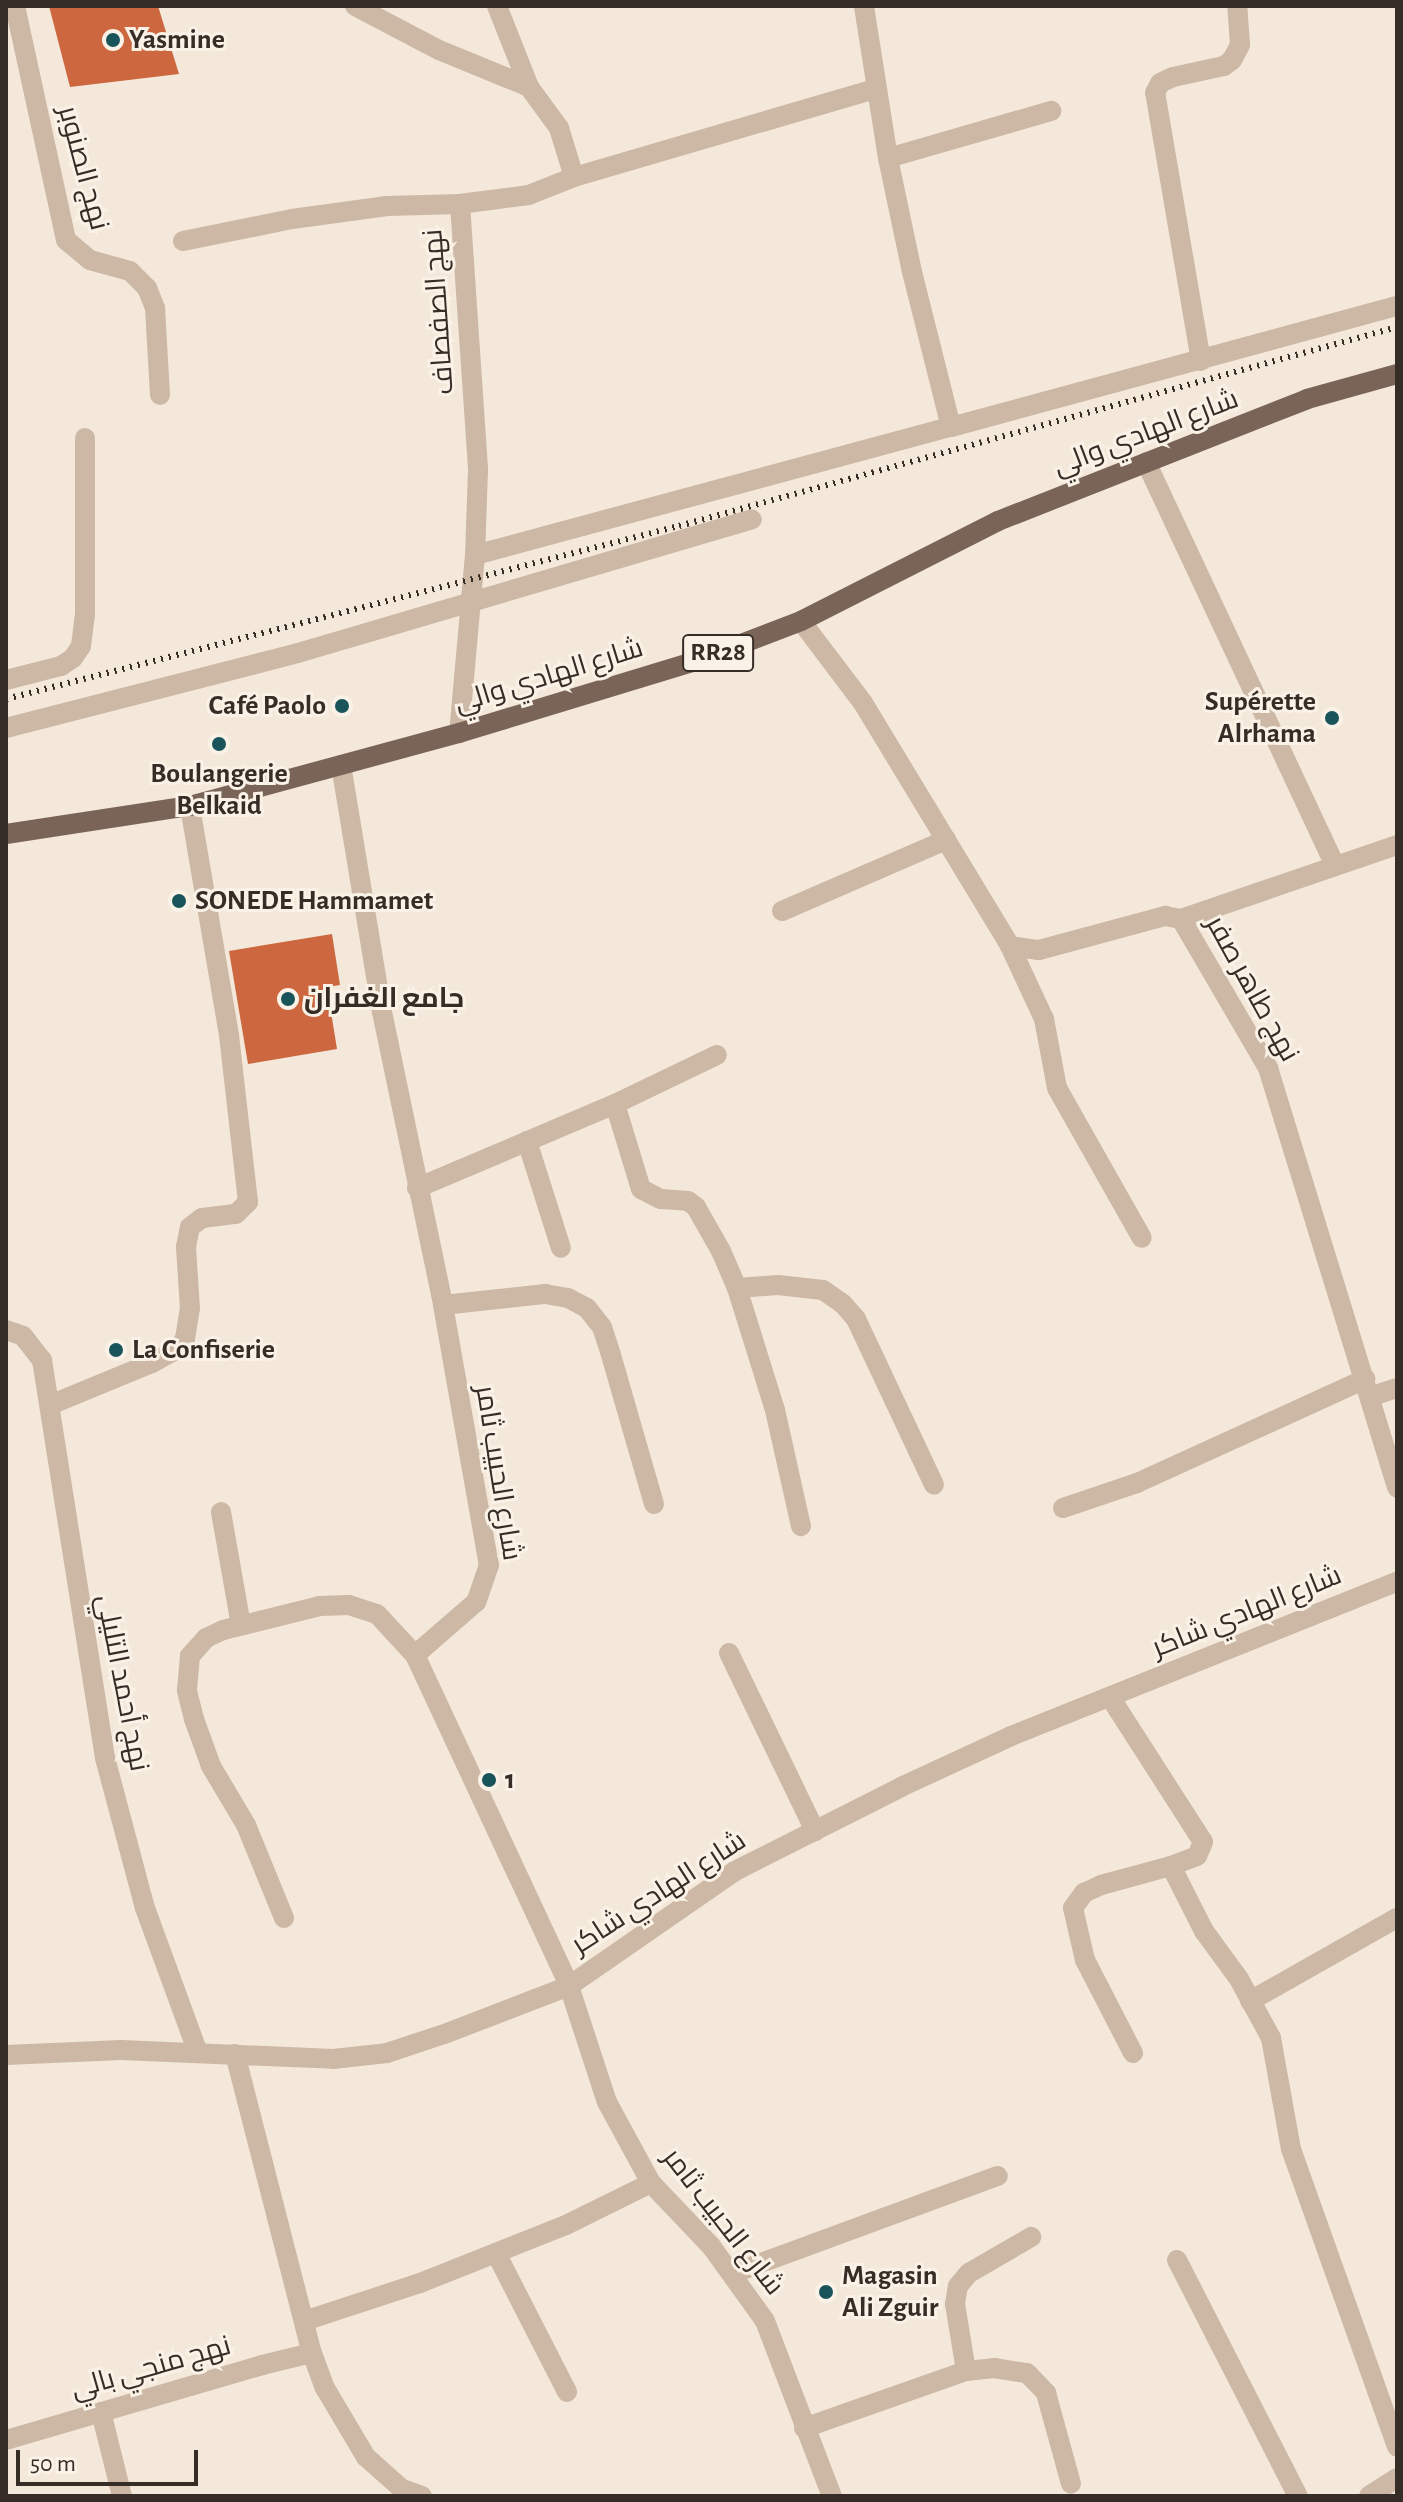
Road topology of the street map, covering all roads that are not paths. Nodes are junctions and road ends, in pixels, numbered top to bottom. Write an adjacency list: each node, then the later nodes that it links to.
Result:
1 (15, 6): 16 (street, نهج الصنوبر)
2 (355, 6): 6 (street)
3 (497, 6): 6 (street)
4 (864, 6): 7 (street)
5 (1237, 6): 14 (street)
6 (529, 87): 10 (street)
7 (874, 89): 9 (street); 10 (street, نهج الصفصاف)
8 (1051, 111): 9 (street)
9 (888, 158): 17 (street)
10 (574, 177): 11 (street, نهج الصفصاف)
11 (460, 204): 12 (street); 21 (street, نهج الصفصاف)
12 (183, 241)
13 (1397, 306): 14 (street)
14 (1201, 361): 17 (street)
15 (1397, 374): 19 (main road, شارع الهادي والي / RR28)
16 (160, 395)
17 (951, 427): 21 (street)
18 (85, 438): 24 (street)
19 (1146, 462): 23 (main road, شارع الهادي والي / RR28); 32 (street)
20 (752, 519): 22 (street)
21 (475, 555): 22 (street, نهج الصفصاف)
22 (470, 601): 25 (street); 26 (street, نهج الصفصاف)
23 (801, 621): 26 (main road, شارع الهادي والي / RR28); 30 (street)
24 (6, 680)
25 (6, 728)
26 (459, 733): 27 (main road, شارع الهادي والي / RR28)
27 (341, 765): 28 (main road, شارع الهادي والي / RR28); 39 (street, شارع الحبيب ثامر)
28 (190, 806): 29 (main road, شارع الهادي والي / RR28); 47 (street)
29 (6, 834)
30 (946, 840): 33 (street); 35 (street)
31 (1397, 845): 32 (street)
32 (1335, 865): 34 (street)
33 (782, 911)
34 (1181, 919): 35 (street, نهج طاهر صفر); 45 (street, نهج طاهر صفر)
35 (1010, 946): 40 (street)
36 (717, 1055): 37 (street)
37 (615, 1104): 38 (street); 42 (street)
38 (527, 1141): 39 (street); 41 (street)
39 (417, 1188): 43 (street, شارع الحبيب ثامر)
40 (1142, 1238)
41 (561, 1248)
42 (737, 1288): 48 (street); 53 (street)
43 (443, 1305): 50 (street); 57 (street, شارع الحبيب ثامر)
44 (6, 1330): 47 (street, نهج أحمد التليلي)
45 (1368, 1387): 46 (street); 49 (street, نهج طاهر صفر); 51 (street)
46 (1397, 1388)
47 (50, 1405): 65 (street, نهج أحمد التليلي)
48 (934, 1485)
49 (1397, 1488)
50 (654, 1504)
51 (1063, 1508)
52 (221, 1512): 55 (street)
53 (801, 1526)
54 (1397, 1582): 58 (street, شارع الهادي شاكر)
55 (241, 1625): 57 (street); 61 (street)
56 (729, 1653): 59 (street)
57 (415, 1655): 63 (street, شارع الحبيب ثامر)
58 (1110, 1697): 59 (street, شارع الهادي شاكر); 60 (street)
59 (815, 1831): 63 (street, شارع الهادي شاكر)
60 (1171, 1866): 64 (street); 66 (street)
61 (284, 1918)
62 (1397, 1918): 64 (street)
63 (569, 1986): 67 (street, شارع الهادي شاكر); 70 (street, شارع الحبيب ثامر)
64 (1250, 2001): 82 (street)
65 (198, 2053): 67 (street, شارع الهادي شاكر); 68 (street, شارع الهادي شاكر)
66 (1133, 2053)
67 (235, 2054): 75 (street)
68 (6, 2055)
69 (998, 2176): 74 (street)
70 (651, 2183): 72 (street); 74 (street, شارع الحبيب ثامر)
71 (1031, 2237): 77 (street)
72 (496, 2253): 75 (street); 78 (street)
73 (1177, 2260): 88 (street)
74 (734, 2273): 80 (street, شارع الحبيب ثامر)
75 (304, 2321): 76 (street)
76 (312, 2353): 79 (street, نهج منجي بالي); 86 (street)
77 (966, 2371): 80 (street); 84 (street)
78 (567, 2392)
79 (101, 2412): 81 (street, نهج منجي بالي); 85 (street)
80 (804, 2428): 87 (street, شارع الحبيب ثامر)
81 (6, 2440)
82 (1397, 2447)
83 (1397, 2478): 89 (street)
84 (1071, 2484)
85 (122, 2496)
86 (422, 2496)
87 (832, 2496)
88 (1298, 2496)
89 (1369, 2496)

